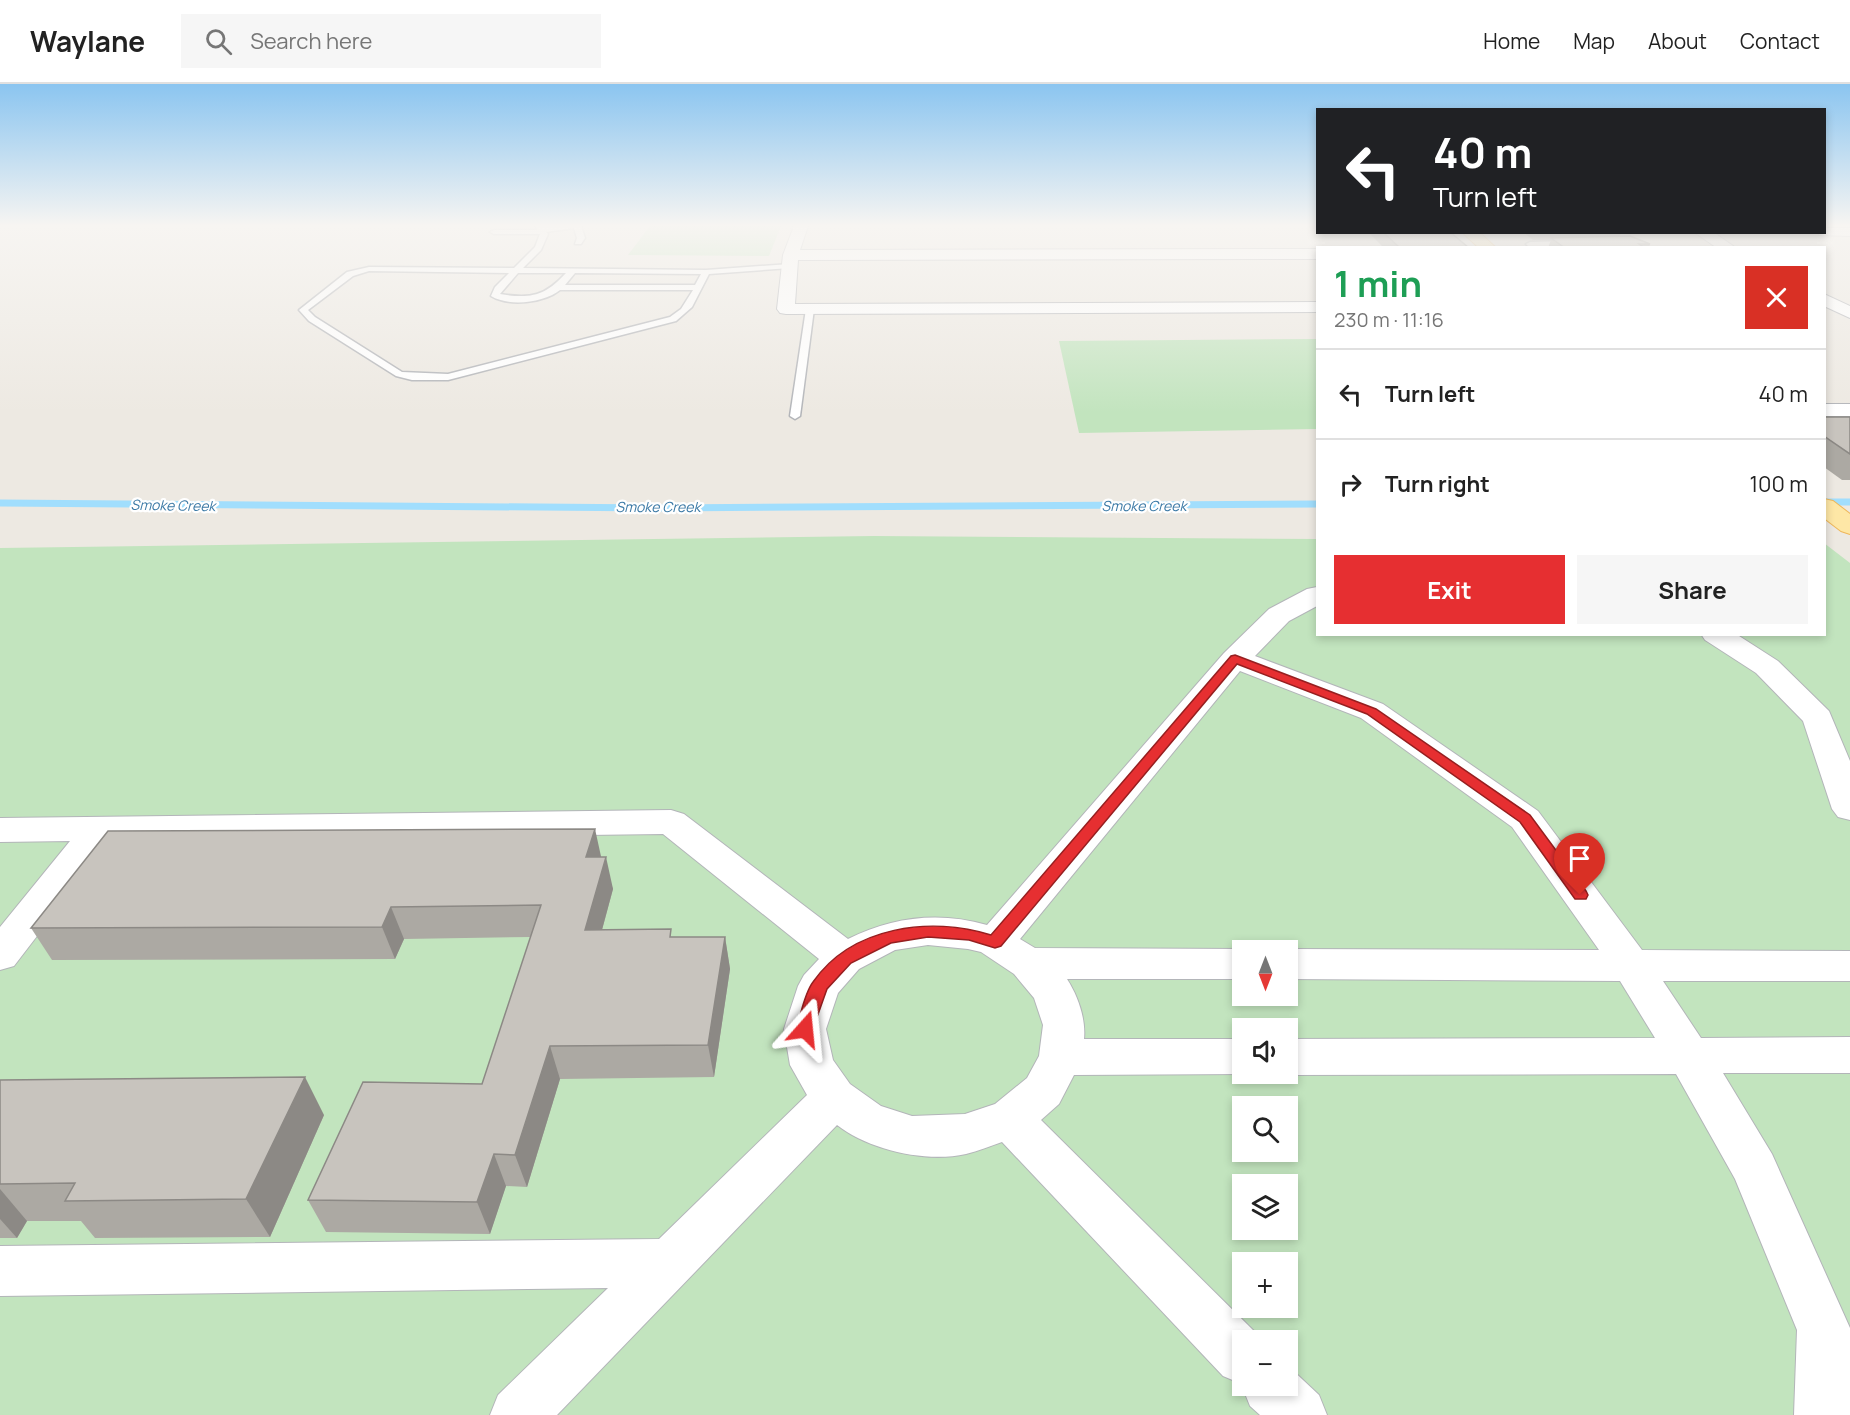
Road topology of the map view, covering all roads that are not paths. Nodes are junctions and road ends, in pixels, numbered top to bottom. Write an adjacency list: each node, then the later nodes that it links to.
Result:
1 (332, 288): 4 (lane)
2 (499, 288): 3 (lane)
3 (557, 288)
4 (698, 288)
5 (788, 288): 7 (street)
6 (1316, 307): 7 (street)
7 (810, 309): 10 (lane)
8 (1826, 410): 9 (street)
9 (1850, 410)
10 (795, 416)
11 (1826, 508): 12 (main road)
12 (1850, 526)
13 (1316, 596): 15 (street)
14 (1718, 636): 16 (street)
15 (1235, 659): 19 (street); 24 (street)
16 (1850, 809)
17 (100, 829): 18 (street); 20 (street); 21 (street)
18 (0, 831)
19 (1012, 952): 21 (street); 22 (street); 30 (street)
20 (0, 955)
21 (845, 958): 31 (street)
22 (1232, 963)
23 (1298, 964): 24 (street)
24 (1632, 966): 25 (street); 27 (street)
25 (1850, 966)
26 (1850, 1055): 27 (street)
27 (1689, 1056): 29 (street); 39 (street)
28 (1232, 1057): 30 (street)
29 (1298, 1057)
30 (1061, 1058): 32 (street)
31 (834, 1098): 32 (street); 33 (street)
32 (1010, 1119): 35 (street)
33 (669, 1263): 34 (street); 37 (street)
34 (0, 1271)
35 (1232, 1347)
36 (1280, 1396): 38 (street)
37 (518, 1415)
38 (1299, 1415)
39 (1822, 1415)

